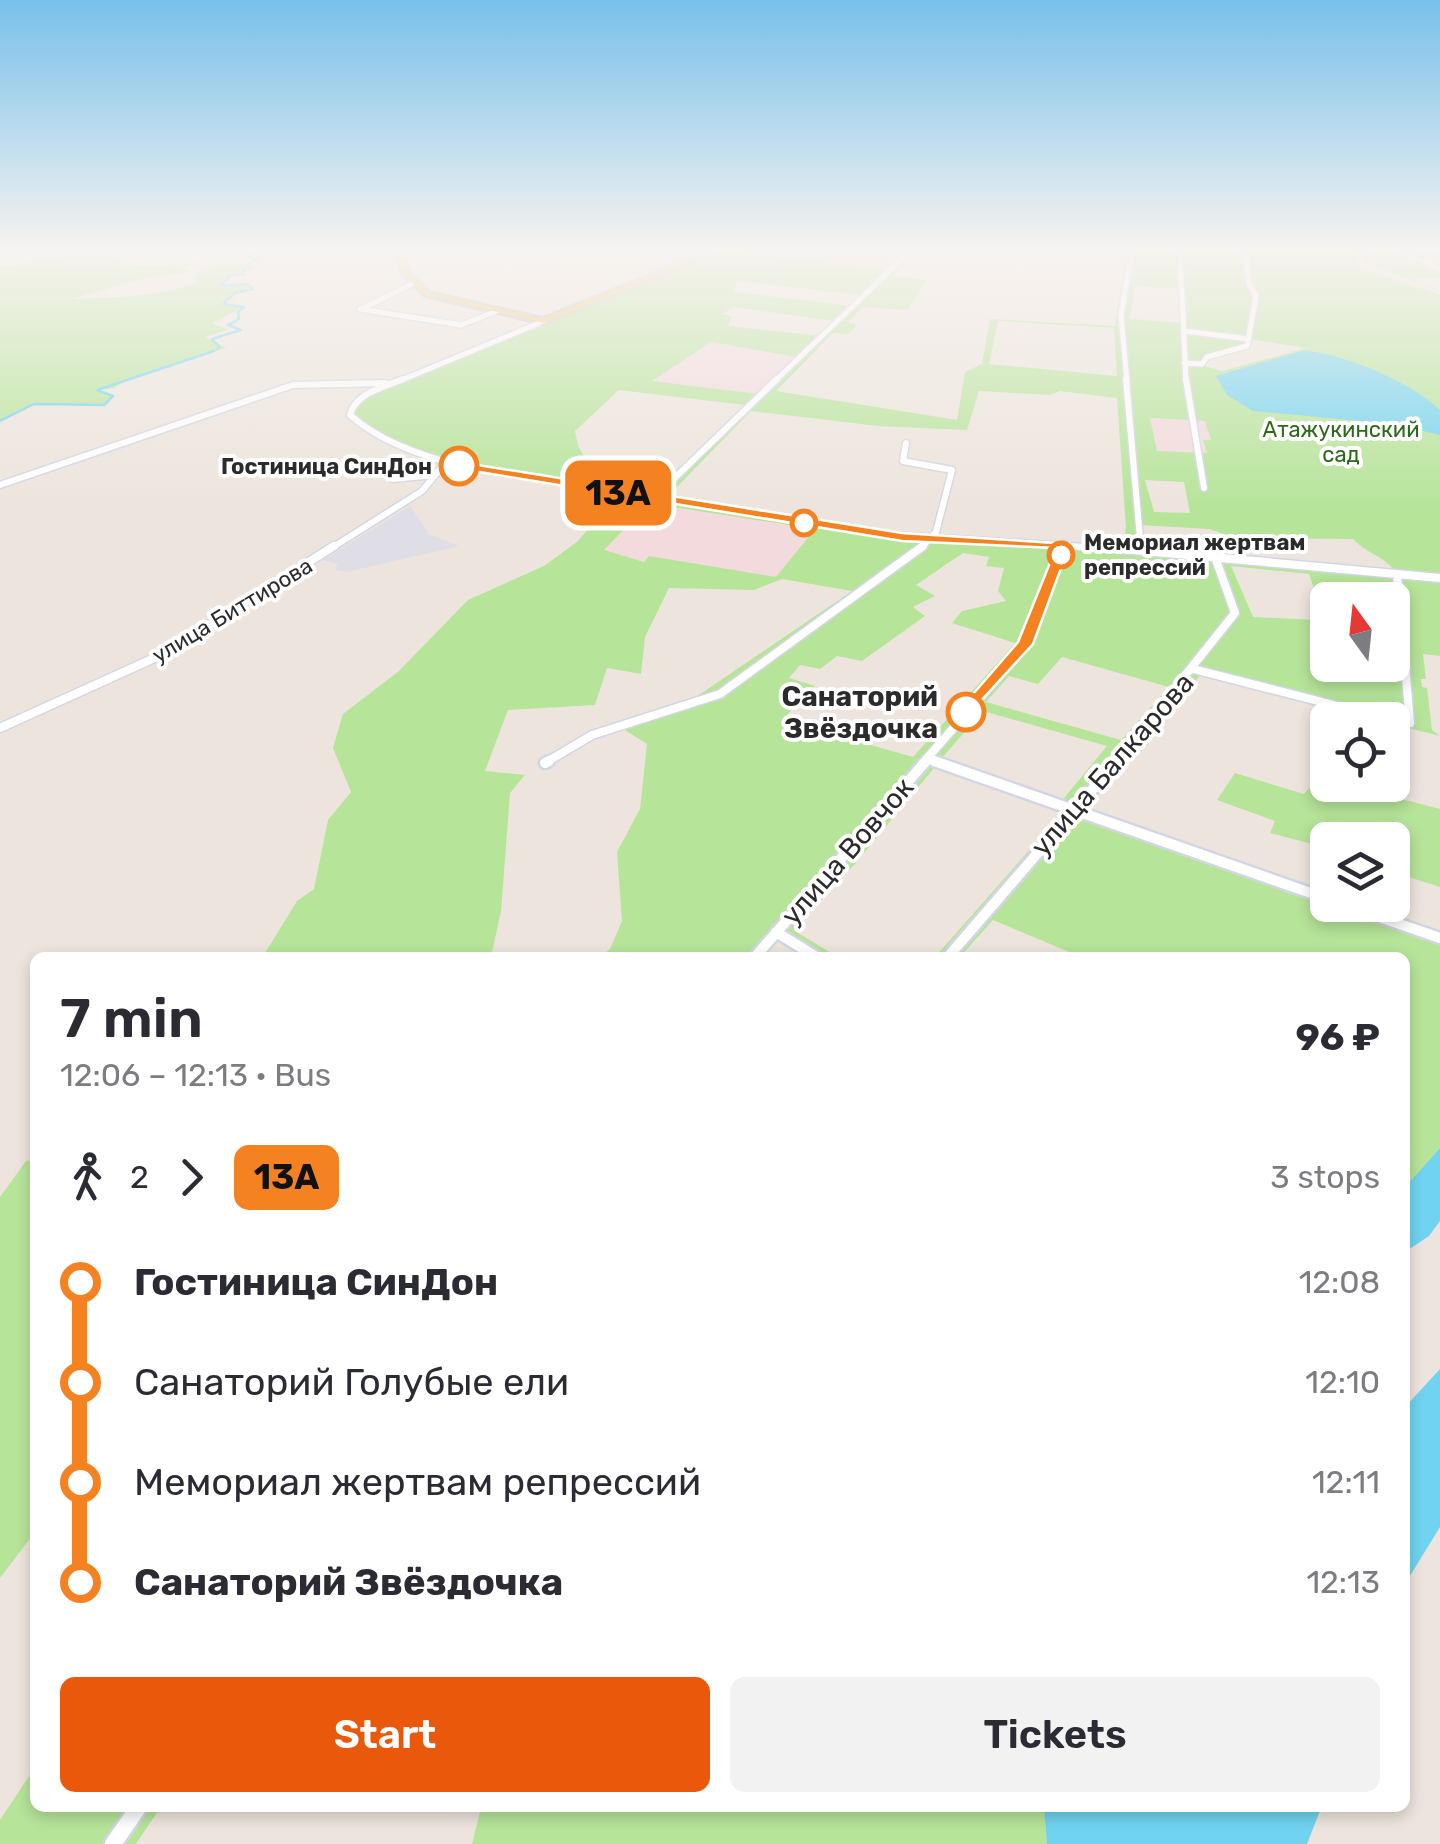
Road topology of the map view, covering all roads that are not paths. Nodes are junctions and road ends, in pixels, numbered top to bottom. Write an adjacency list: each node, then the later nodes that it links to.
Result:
1 (503, 337): 8 (street)
2 (821, 337): 15 (street)
3 (1123, 337): 18 (street)
4 (1184, 337): 7 (street)
5 (1239, 337): 6 (street)
6 (1249, 338): 7 (street)
7 (1184, 362): 14 (street)
8 (392, 383): 10 (street); 13 (street)
9 (906, 442): 16 (street)
10 (445, 463): 11 (street, улица Биттирова); 15 (street)
11 (434, 474): 12 (street); 25 (street, улица Биттирова)
12 (392, 480)
13 (0, 485)
14 (1204, 488)
15 (654, 499): 16 (street)
16 (929, 540): 17 (street); 27 (street)
17 (1064, 544): 18 (street); 26 (street, улица Вовчок)
18 (1141, 551): 19 (street)
19 (1214, 557): 20 (street); 22 (street, улица Балкарова)
20 (1397, 574): 21 (street); 24 (street)
21 (1440, 578)
22 (1193, 669): 23 (street); 28 (street, улица Балкарова)
23 (1322, 702)
24 (1407, 702)
25 (0, 728)
26 (926, 758): 28 (street); 31 (street, улица Вовчок)
27 (546, 763)
28 (1072, 810): 29 (street); 35 (street, улица Балкарова)
29 (1310, 893)
30 (1394, 922): 32 (street)
31 (776, 932): 33 (street, улица Вовчок); 34 (street)
32 (1440, 938)
33 (759, 952)
34 (808, 952)
35 (952, 952)
36 (135, 1812): 37 (street)
37 (114, 1844)

